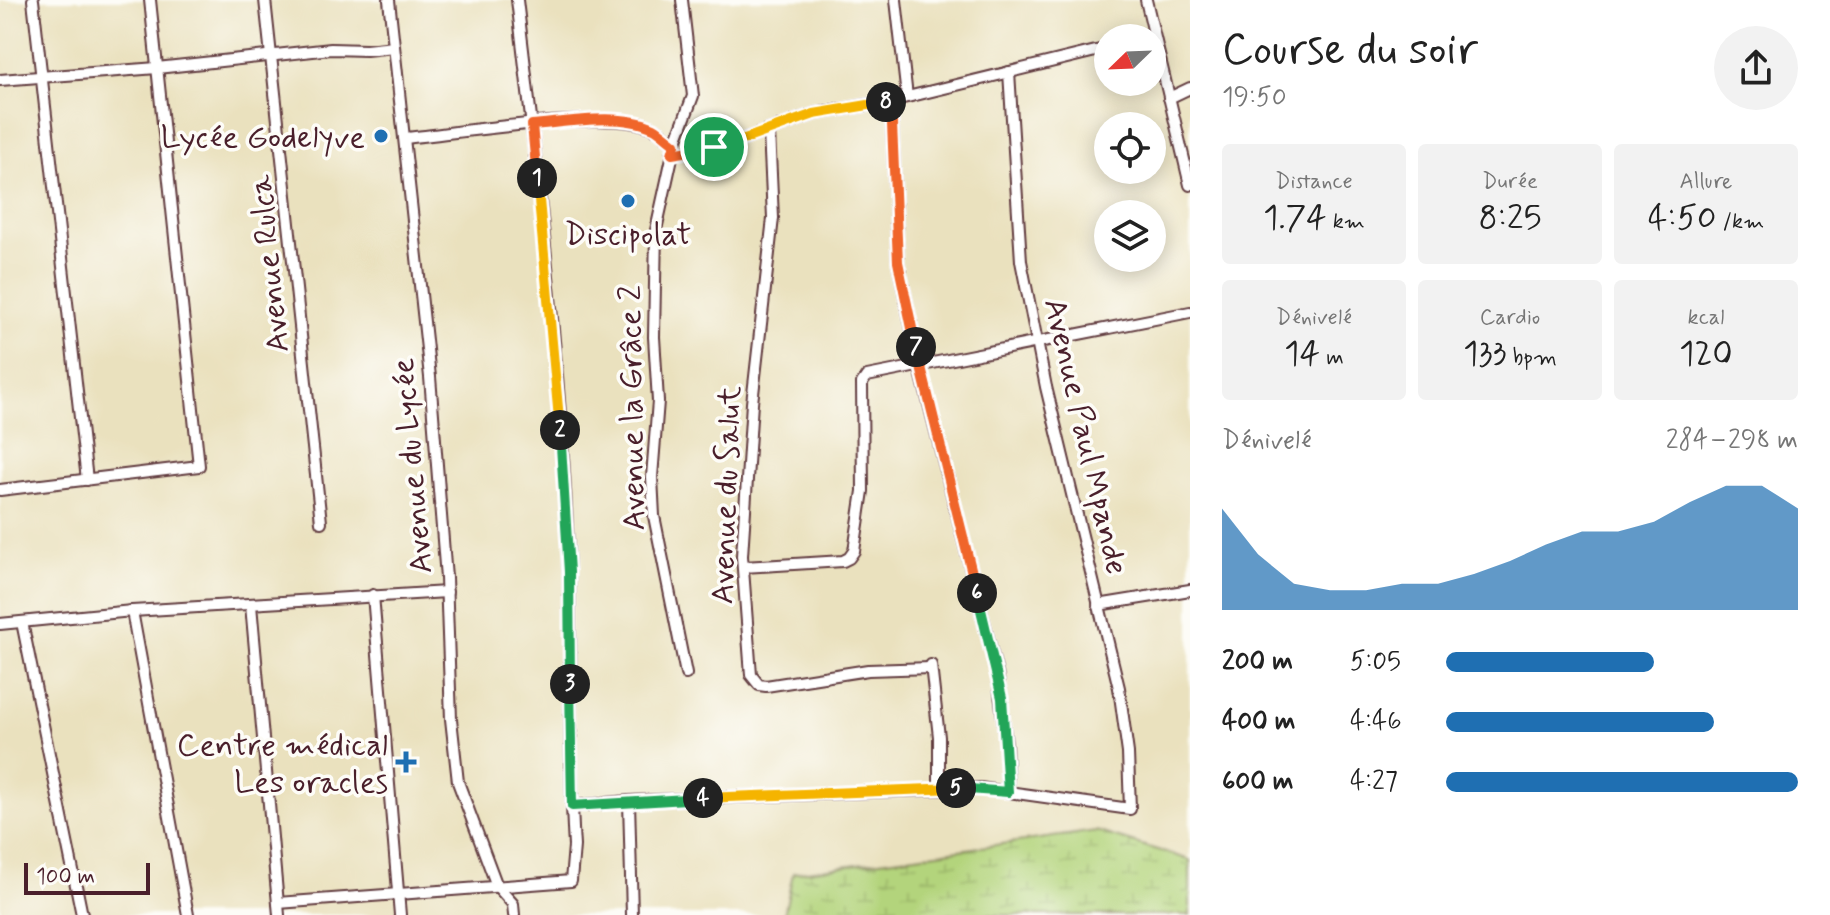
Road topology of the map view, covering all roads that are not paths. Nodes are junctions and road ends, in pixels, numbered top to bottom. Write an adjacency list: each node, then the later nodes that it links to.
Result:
1 (33, 0): 15 (street)
2 (150, 0): 13 (street)
3 (265, 0): 12 (street, Avenue Rulca)
4 (389, 0): 10 (street, Avenue du Lycée)
5 (517, 0): 22 (street)
6 (682, 0): 25 (street, Avenue la Grâce 2)
7 (896, 0): 19 (street)
8 (1146, 0): 9 (street)
9 (1150, 24)
10 (394, 47): 12 (street); 24 (street, Avenue du Lycée)
11 (1094, 51): 14 (street)
12 (271, 55): 13 (street); 32 (street, Avenue Rulca)
13 (157, 68): 15 (street); 30 (street)
14 (1009, 72): 19 (street); 28 (street, Avenue Paul Mpande)
15 (41, 76): 16 (street); 30 (street)
16 (0, 80)
17 (1166, 87): 20 (street)
18 (1190, 88): 20 (street)
19 (907, 97): 21 (street)
20 (1169, 98): 26 (street)
21 (891, 101): 23 (street); 29 (street)
22 (532, 125): 24 (street); 25 (street); 46 (street)
23 (769, 131): 25 (street); 33 (street, Avenue du Salut)
24 (405, 138): 35 (street, Avenue du Lycée)
25 (674, 149): 42 (street, Avenue la Grâce 2)
26 (1190, 185)
27 (1190, 312): 28 (street)
28 (1037, 342): 29 (street); 38 (street, Avenue Paul Mpande)
29 (919, 364): 33 (street); 44 (street)
30 (87, 480): 31 (street)
31 (0, 490)
32 (321, 522)
33 (743, 567): 43 (street, Avenue du Salut)
34 (1190, 590): 38 (street)
35 (447, 592): 36 (street); 47 (street, Avenue du Lycée)
36 (373, 595): 37 (street); 48 (street)
37 (251, 605): 39 (street); 49 (street)
38 (1098, 605): 44 (street, Avenue Paul Mpande)
39 (132, 611): 40 (street); 51 (street)
40 (22, 622): 41 (street); 50 (street)
41 (0, 624)
42 (686, 674)
43 (939, 788): 44 (street); 45 (street)
44 (1008, 792)
45 (629, 801): 46 (street); 54 (street)
46 (572, 806): 47 (street)
47 (497, 886): 48 (street); 53 (street, Avenue du Lycée)
48 (398, 894): 49 (street); 52 (street)
49 (278, 909)
50 (82, 915)
51 (188, 915)
52 (400, 915)
53 (514, 915)
54 (632, 915)

